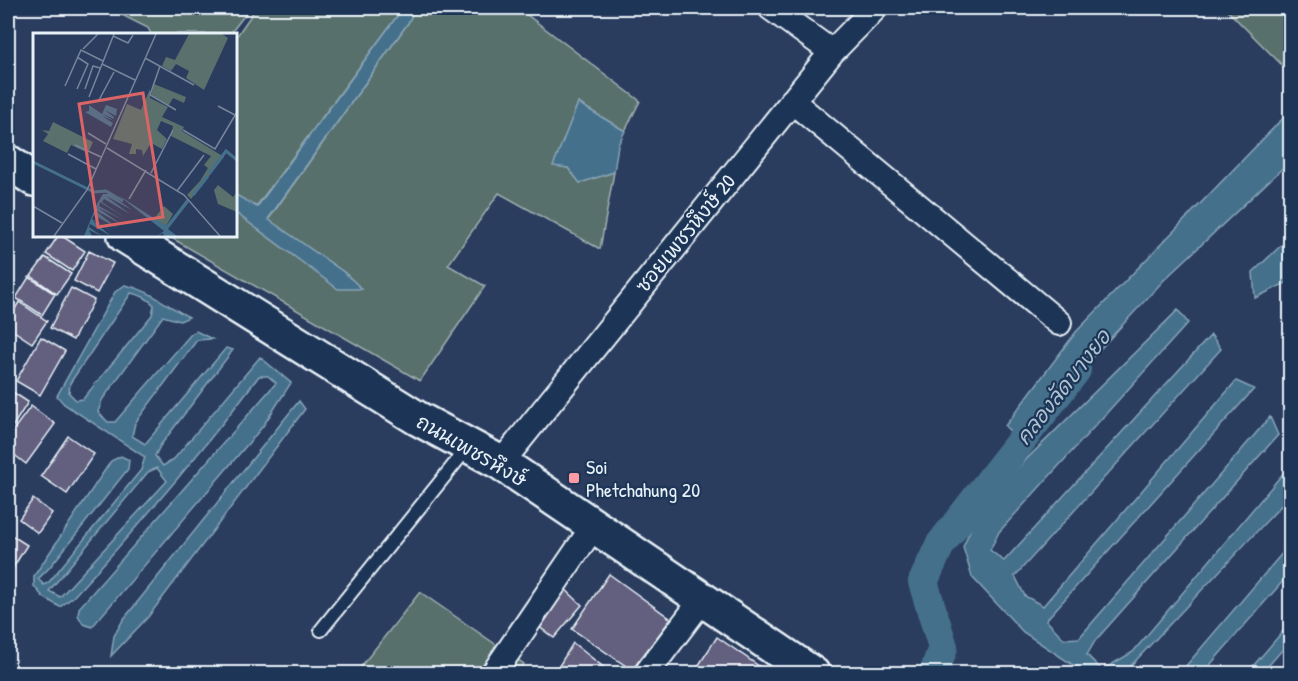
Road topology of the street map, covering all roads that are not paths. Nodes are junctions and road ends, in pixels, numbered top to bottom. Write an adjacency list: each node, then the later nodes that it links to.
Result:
1 (771, 8): 3 (street)
2 (875, 8): 3 (street, ซอยเพชรหึงษ์ 20)
3 (832, 52): 4 (street, ซอยเพชรหึงษ์ 20)
4 (792, 101): 8 (street); 10 (street, ซอยเพชรหึงษ์ 20)
5 (8, 162): 6 (main road)
6 (33, 178)
7 (127, 237): 9 (main road, ถนนเพชรหึงษ์)
8 (1059, 323)
9 (470, 446): 10 (main road, ถนนเพชรหึงษ์); 13 (lane)
10 (501, 463): 11 (main road, ถนนเพชรหึงษ์)
11 (593, 527): 12 (main road, ถนนเพชรหึงษ์); 14 (street)
12 (702, 600): 15 (street); 16 (main road, ถนนเพชรหึงษ์)
13 (321, 630)
14 (494, 674)
15 (646, 674)
16 (813, 674)

